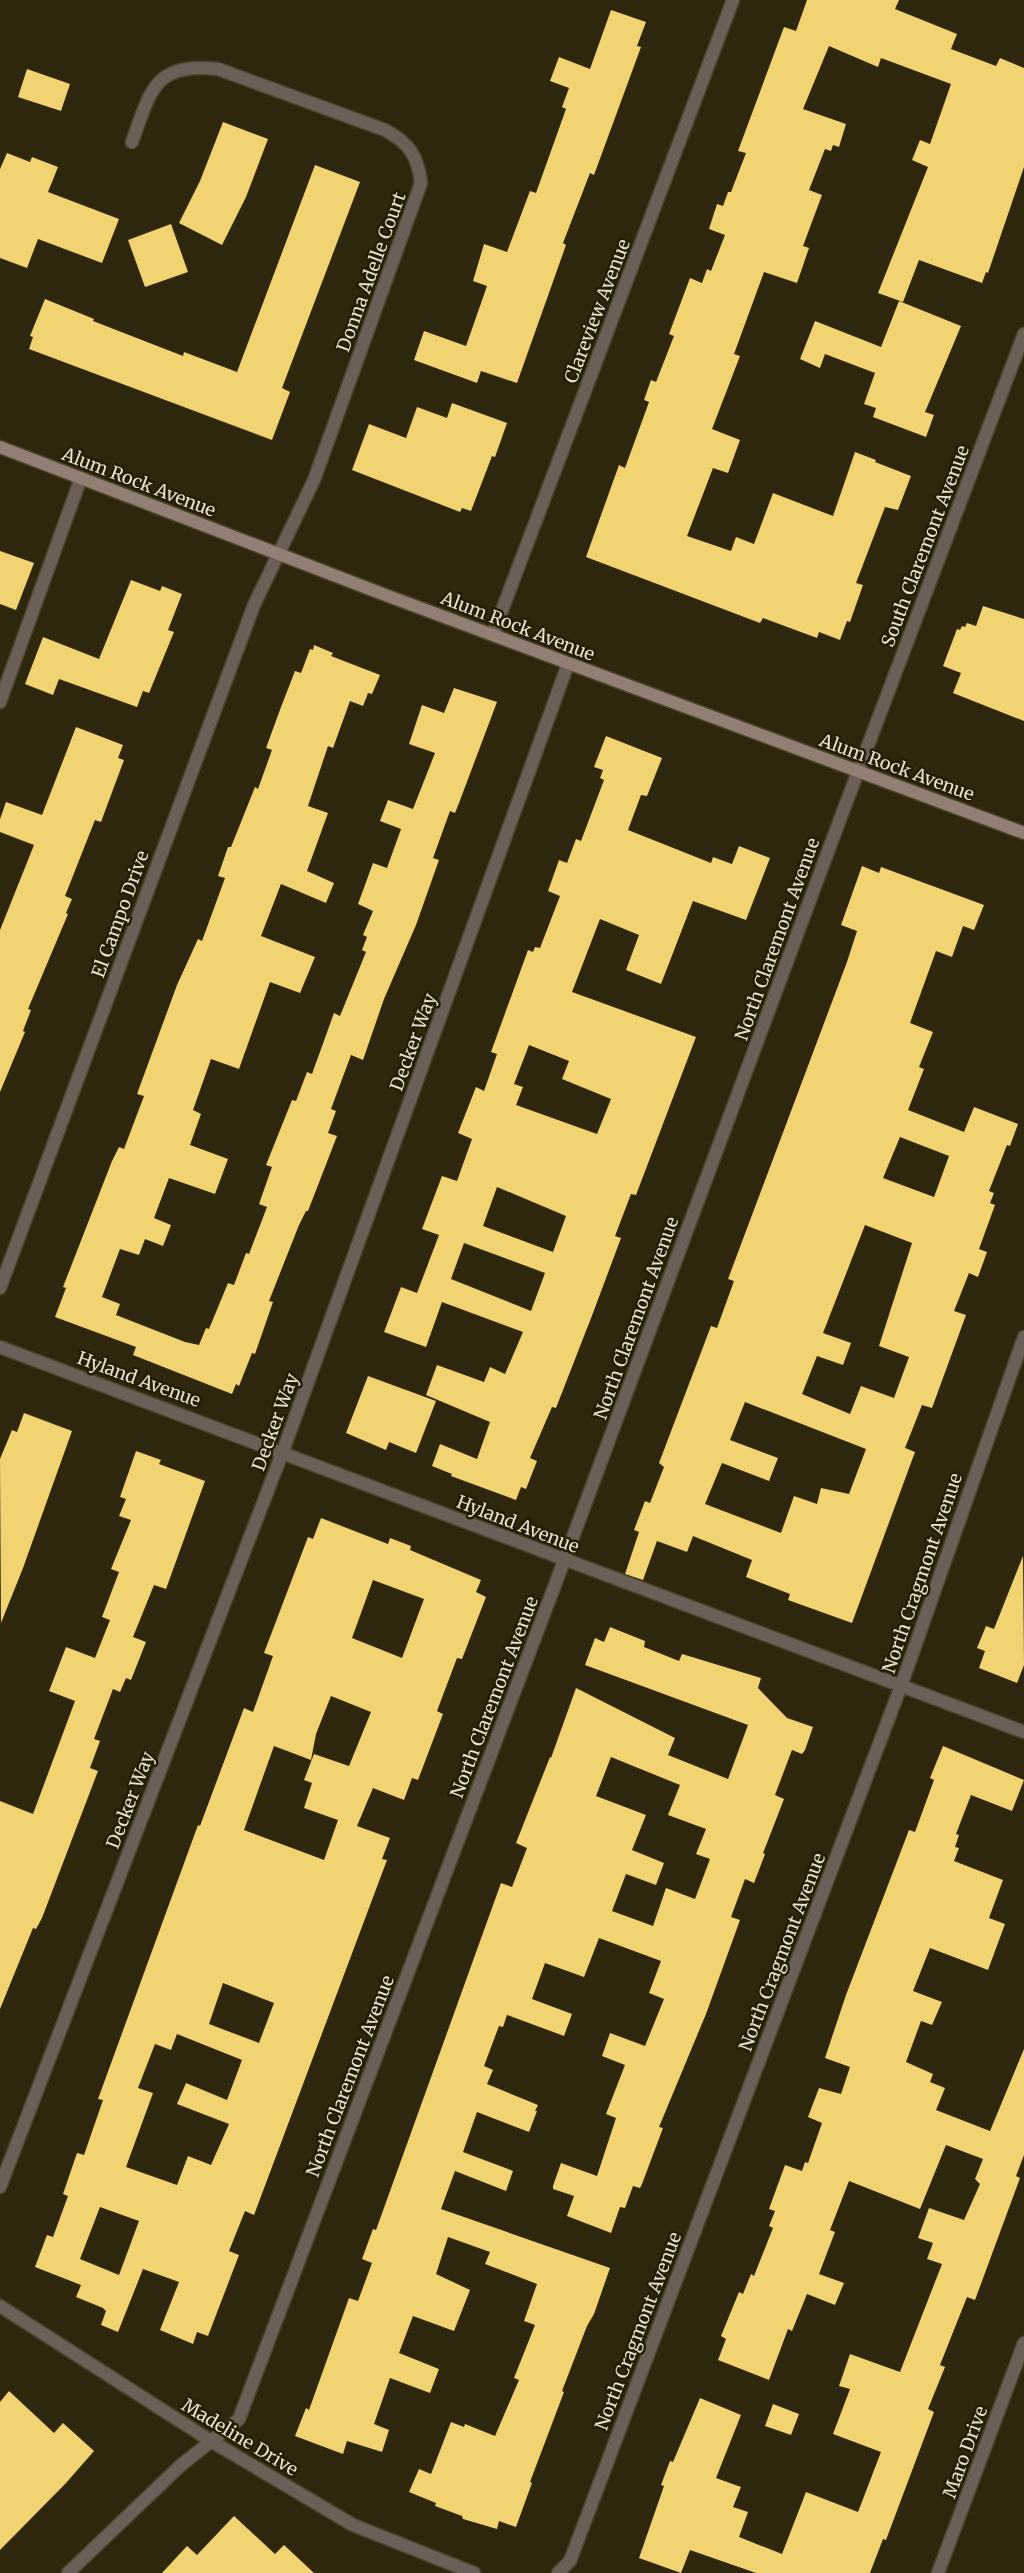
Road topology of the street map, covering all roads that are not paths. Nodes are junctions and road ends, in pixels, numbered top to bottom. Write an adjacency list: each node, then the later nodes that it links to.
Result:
1 (733, 0): 7 (street, Clareview Avenue)
2 (132, 142): 6 (street, Donna Adelle Court)
3 (1024, 334): 10 (street, South Claremont Avenue)
4 (0, 447): 5 (main road, Alum Rock Avenue)
5 (81, 478): 6 (main road, Alum Rock Avenue); 9 (street)
6 (278, 554): 7 (main road, Alum Rock Avenue); 12 (street, El Campo Drive)
7 (493, 634): 8 (main road, Alum Rock Avenue)
8 (568, 664): 10 (main road, Alum Rock Avenue); 15 (street, Decker Way)
9 (0, 702)
10 (858, 771): 11 (main road, Alum Rock Avenue); 16 (street, North Claremont Avenue)
11 (1024, 833)
12 (0, 1288)
13 (1024, 1337): 17 (street, North Cragmont Avenue)
14 (0, 1346): 15 (street, Hyland Avenue)
15 (283, 1452): 16 (street, Hyland Avenue); 19 (street, Decker Way)
16 (564, 1561): 17 (street, Hyland Avenue); 22 (street, North Claremont Avenue)
17 (901, 1686): 18 (street, Hyland Avenue); 25 (street, North Cragmont Avenue)
18 (1024, 1732)
19 (0, 2188)
20 (0, 2306): 22 (street, Madeline Drive)
21 (1024, 2343): 26 (street, Maro Drive)
22 (211, 2441): 23 (street, North Claremont Avenue); 24 (street, Madeline Drive)
23 (68, 2573)
24 (474, 2573)
25 (558, 2573)
26 (938, 2573)

